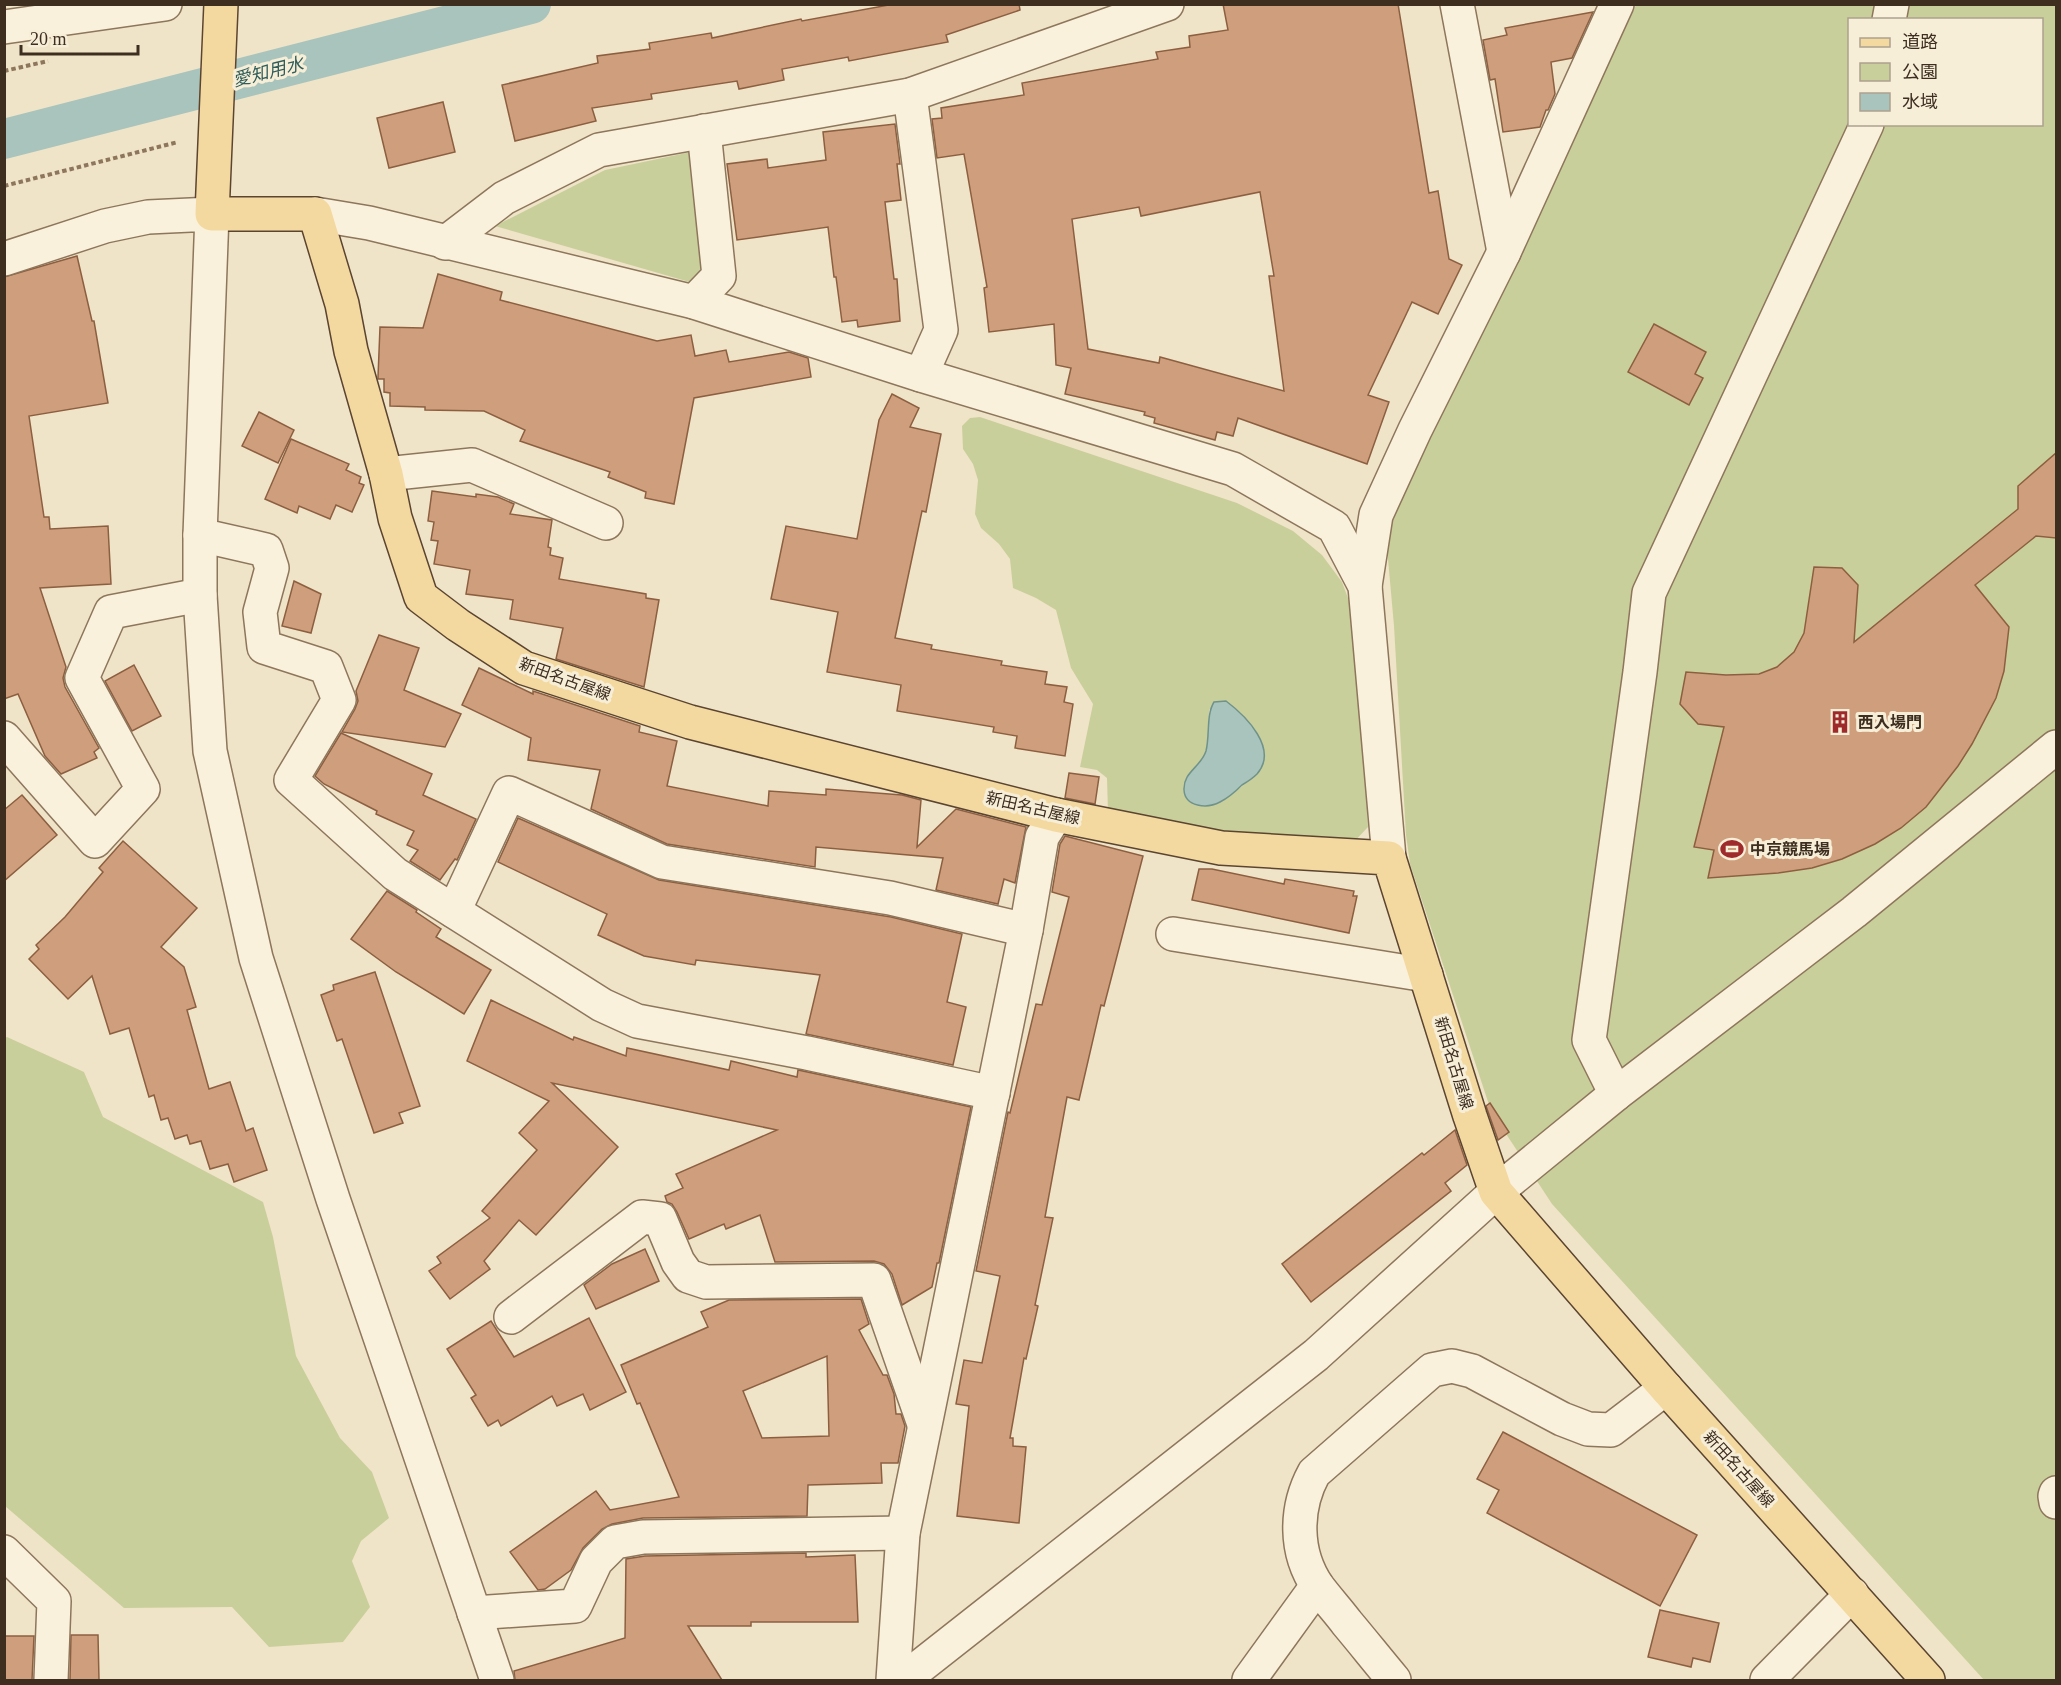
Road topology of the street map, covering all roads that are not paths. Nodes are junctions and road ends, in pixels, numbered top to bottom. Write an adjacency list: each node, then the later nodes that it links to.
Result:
1 (165, 4): 6 (street)
2 (1167, 4): 7 (street)
3 (1457, 4): 13 (street)
4 (1617, 4): 13 (street)
5 (221, 17): 10 (main road)
6 (4, 27)
7 (910, 95): 9 (street); 16 (street)
8 (1866, 126): 31 (street)
9 (704, 131): 12 (street); 15 (street)
10 (212, 214): 11 (main road); 14 (street); 19 (street)
11 (315, 214): 12 (street); 17 (main road, 新田名古屋線)
12 (445, 243): 15 (street)
13 (1504, 252): 20 (street)
14 (4, 259)
15 (694, 302): 16 (street)
16 (921, 375): 20 (street)
17 (386, 474): 18 (street); 24 (main road, 新田名古屋線)
18 (606, 523)
19 (200, 535): 21 (street); 26 (street)
20 (1365, 586): 25 (street)
21 (200, 595): 22 (street); 42 (street)
22 (4, 738)
23 (2056, 747): 31 (street)
24 (1056, 814): 25 (main road, 新田名古屋線); 27 (street)
25 (1389, 858): 29 (main road, 新田名古屋線)
26 (454, 911): 27 (street); 30 (street)
27 (1026, 930): 30 (street)
28 (1173, 934): 29 (street)
29 (1426, 975): 32 (main road, 新田名古屋線)
30 (993, 1092): 35 (street)
31 (1616, 1094): 32 (street)
32 (1496, 1192): 34 (main road, 新田名古屋線); 46 (street)
33 (511, 1317): 35 (street)
34 (1666, 1388): 40 (street); 41 (main road, 新田名古屋線)
35 (925, 1426): 38 (street)
36 (2056, 1493): 37 (street)
37 (2056, 1502)
38 (903, 1533): 42 (street); 45 (street)
39 (4, 1552): 43 (street)
40 (1317, 1586): 47 (street); 48 (street)
41 (1852, 1594): 49 (street); 50 (main road, 新田名古屋線)
42 (474, 1613): 44 (street)
43 (51, 1680)
44 (497, 1680)
45 (893, 1680)
46 (903, 1680)
47 (1249, 1680)
48 (1394, 1680)
49 (1767, 1680)
50 (1928, 1680)

